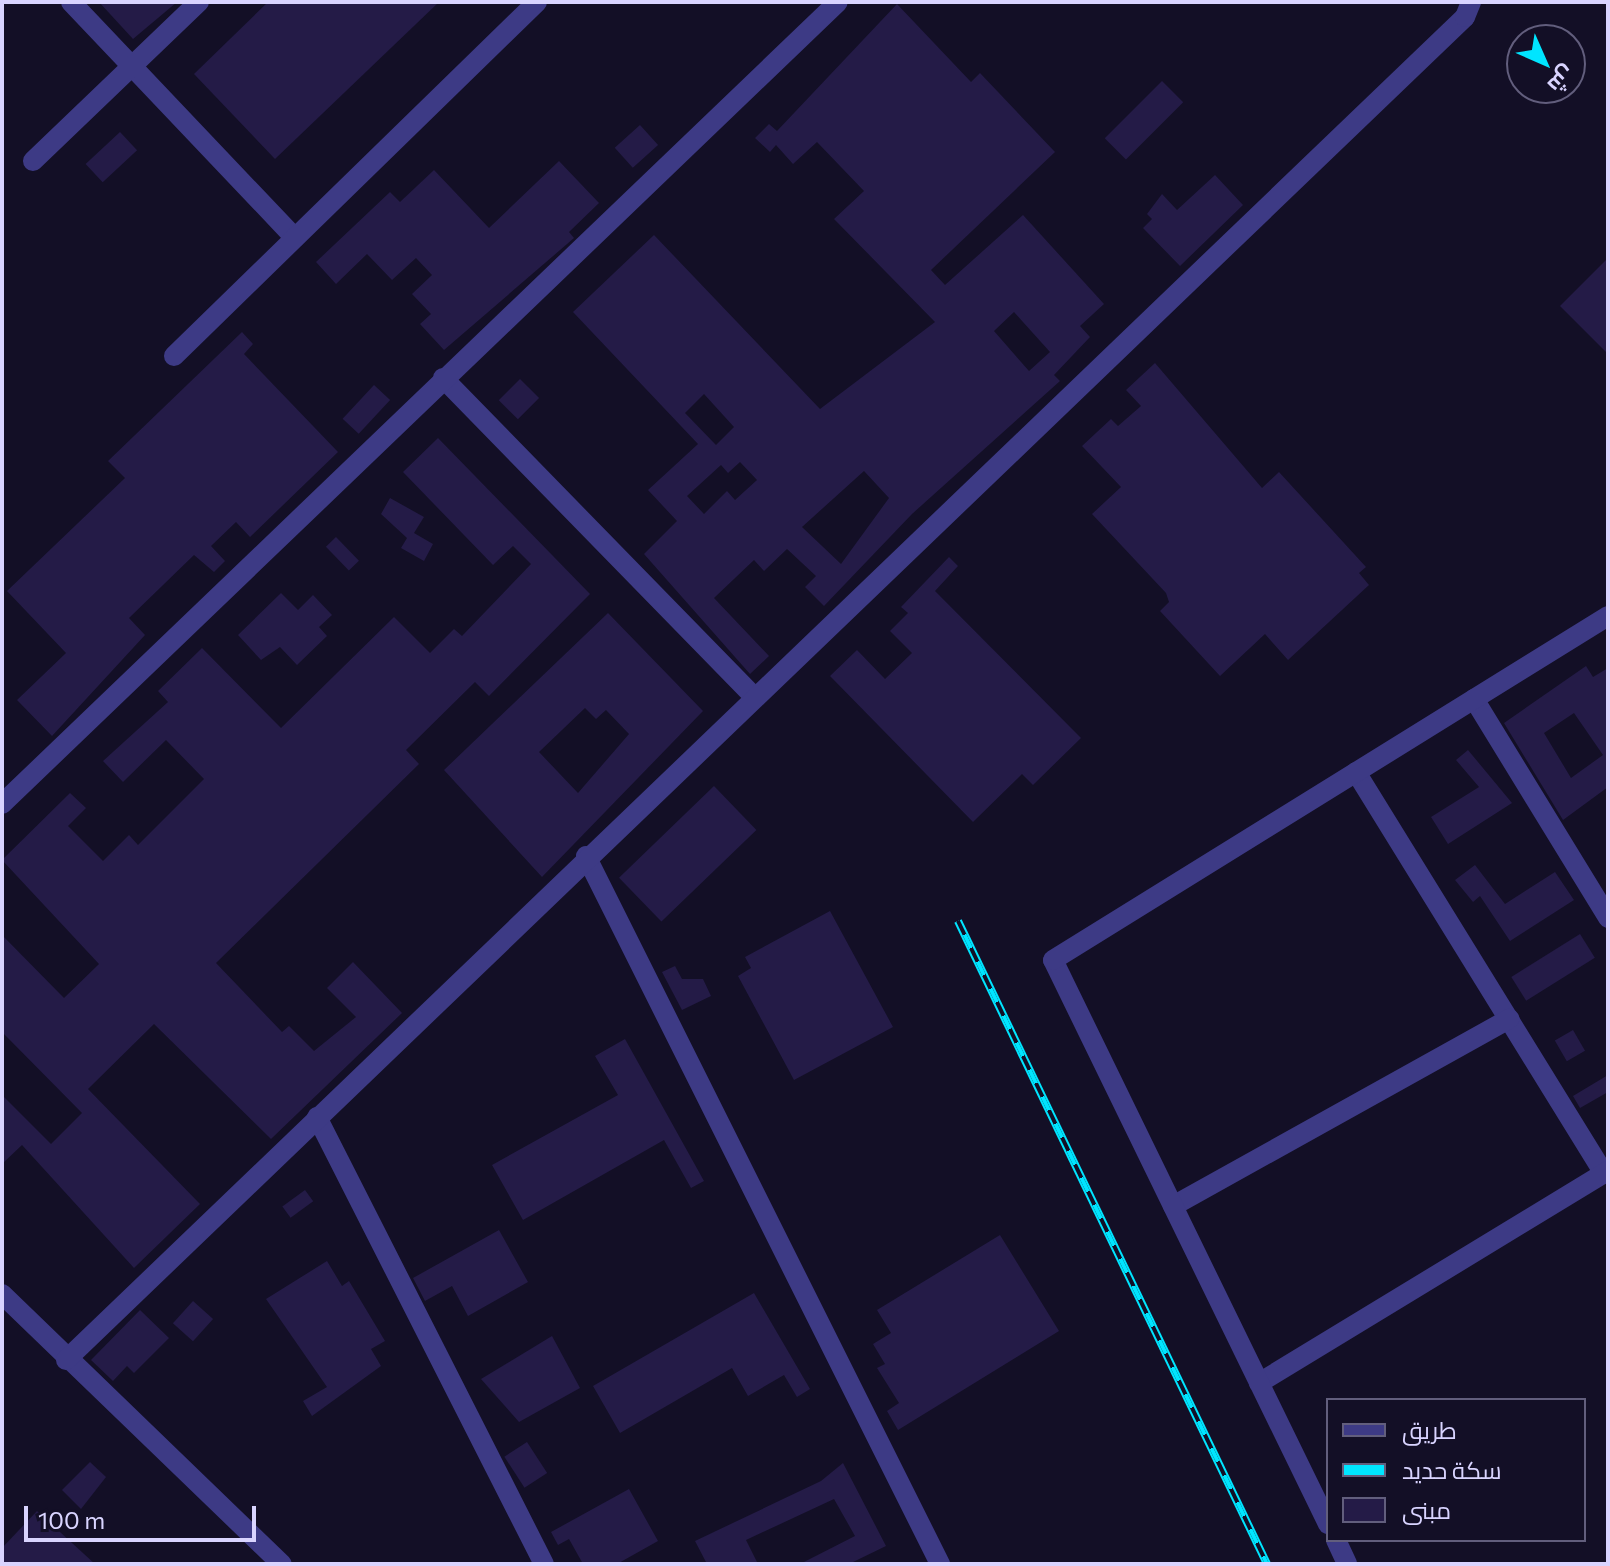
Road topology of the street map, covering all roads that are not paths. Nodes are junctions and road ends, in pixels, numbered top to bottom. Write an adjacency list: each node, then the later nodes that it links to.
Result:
1 (71, 2): 6 (street)
2 (199, 2): 6 (street)
3 (537, 2): 8 (street)
4 (838, 2): 10 (street)
5 (1471, 2): 12 (street)
6 (133, 66): 7 (street); 8 (street)
7 (33, 161)
8 (295, 238): 9 (street)
9 (174, 356)
10 (443, 378): 12 (street); 15 (street)
11 (1608, 616): 13 (street)
12 (752, 695): 16 (street)
13 (1474, 699): 14 (street); 17 (street)
14 (1356, 772): 18 (street); 21 (street)
15 (2, 804)
16 (586, 856): 19 (street); 29 (street)
17 (1608, 918)
18 (1509, 1019): 20 (street); 21 (street)
19 (317, 1117): 23 (street); 28 (street)
20 (1606, 1173): 24 (street)
21 (1173, 1206): 24 (street)
22 (2, 1294): 23 (street)
23 (66, 1360): 27 (street)
24 (1259, 1383): 25 (street)
25 (1326, 1520)
26 (1337, 1542): 30 (street)
27 (282, 1564)
28 (544, 1564)
29 (940, 1564)
30 (1347, 1564)

